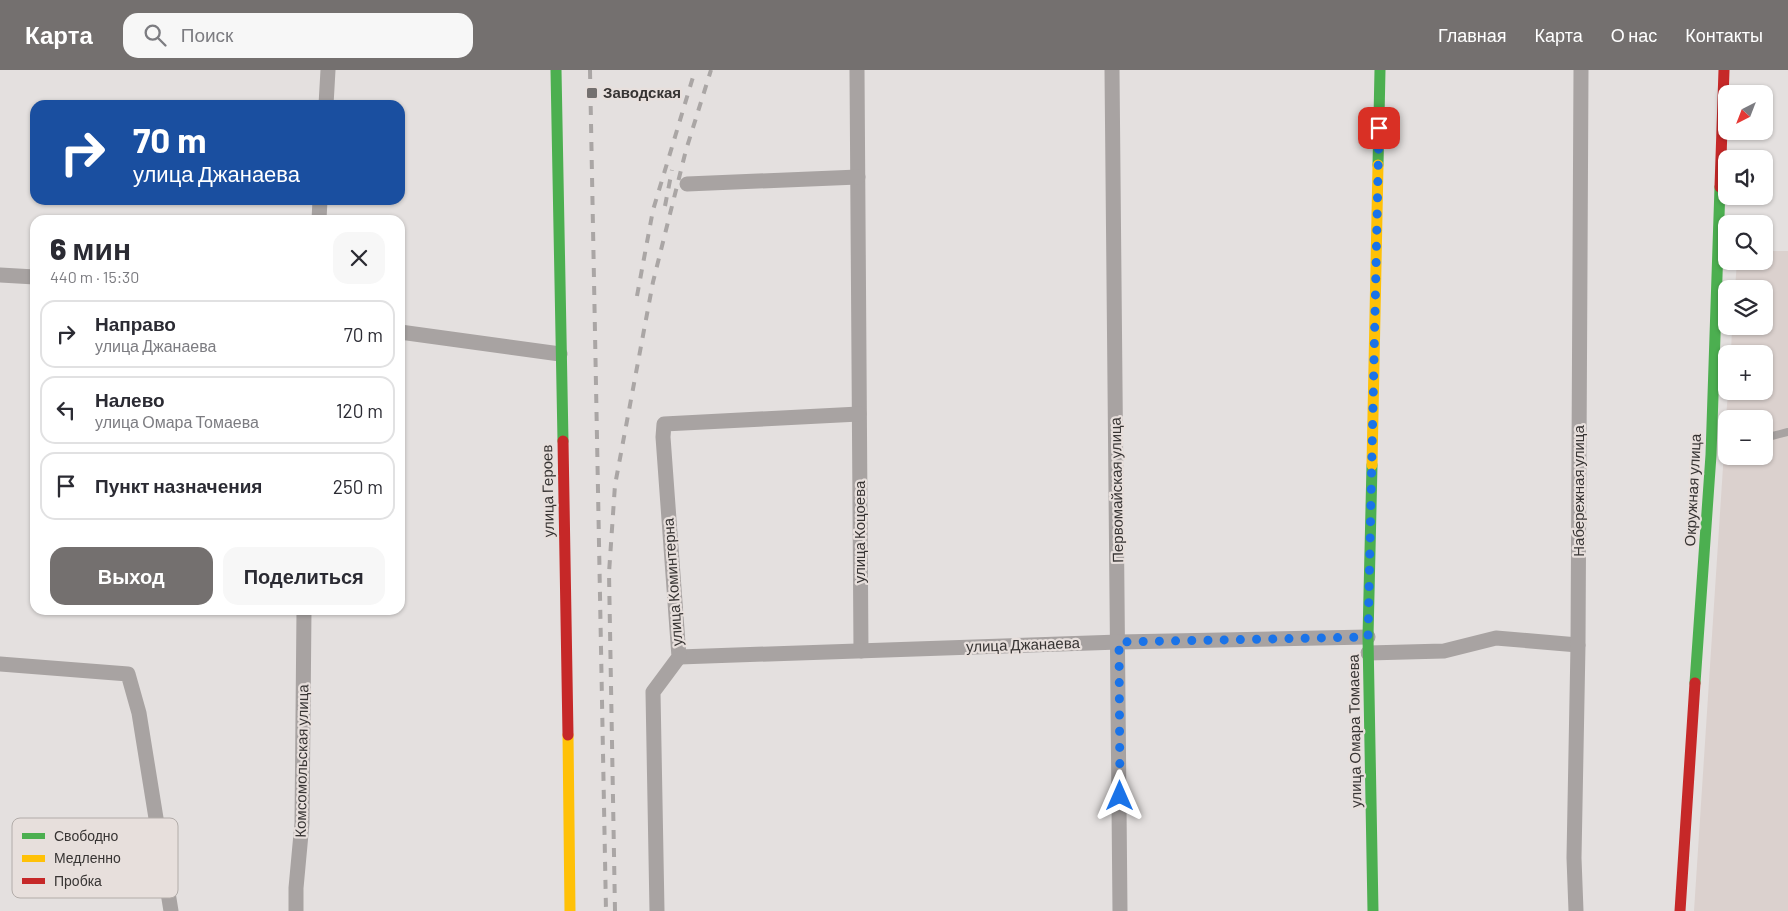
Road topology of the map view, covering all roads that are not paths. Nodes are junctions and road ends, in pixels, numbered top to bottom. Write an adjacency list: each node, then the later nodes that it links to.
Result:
1 (328, 70): 8 (street)
2 (556, 70): 14 (street, улица Героев)
3 (857, 70): 9 (street, улица Коцоева)
4 (1112, 70): 20 (street, Первомайская улица)
5 (1380, 70): 19 (street, улица Омара Томаева)
6 (1581, 70): 21 (street, Набережная улица)
7 (1724, 70): 35 (street, Окружная улица)
8 (326, 100)
9 (858, 177): 10 (street); 15 (street, улица Коцоева)
10 (687, 184)
11 (0, 275): 12 (street)
12 (30, 277)
13 (405, 333): 14 (street)
14 (560, 354): 30 (street, улица Героев)
15 (859, 414): 22 (street, улица Коцоева); 24 (street, улица Коминтерна)
16 (1788, 432): 17 (lane)
17 (1773, 436)
18 (304, 615): 29 (street, Комсомольская улица)
19 (1368, 637): 20 (street, улица Джанаева); 23 (street, улица Омара Томаева)
20 (1119, 642): 22 (street, улица Джанаева); 32 (street, Первомайская улица)
21 (1578, 645): 23 (street); 34 (street, Набережная улица)
22 (861, 651): 24 (street, улица Джанаева)
23 (1368, 654): 33 (street, улица Омара Томаева)
24 (679, 657): 31 (street, улица Коминтерна)
25 (0, 664): 26 (street)
26 (156, 818)
27 (169, 898): 28 (street)
28 (171, 911)
29 (296, 911)
30 (570, 911)
31 (657, 911)
32 (1120, 911)
33 (1373, 911)
34 (1576, 911)
35 (1680, 911)

